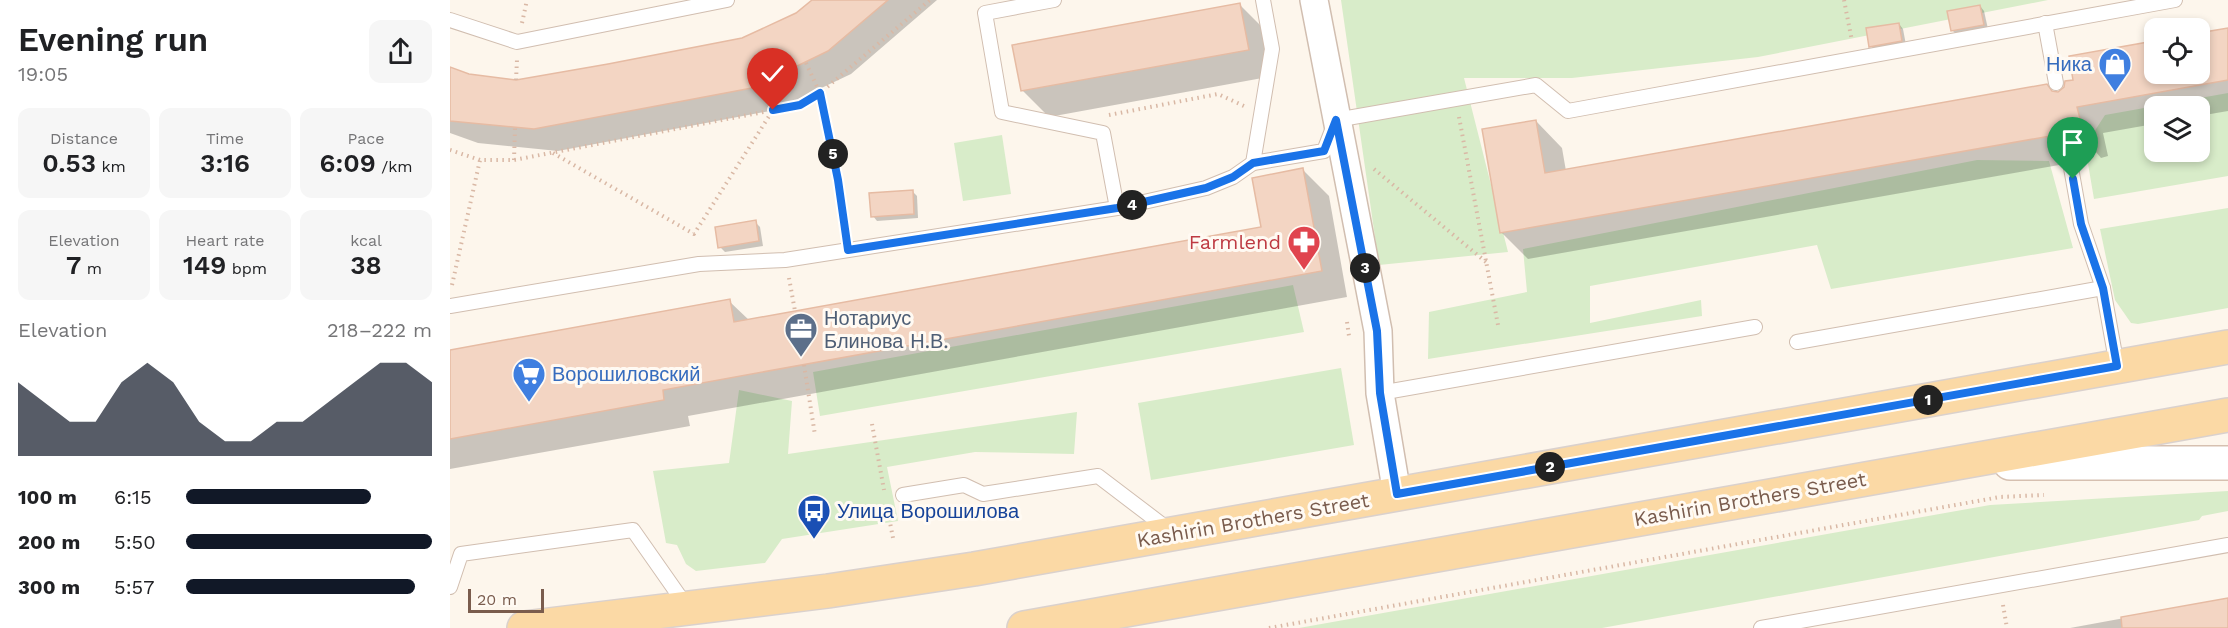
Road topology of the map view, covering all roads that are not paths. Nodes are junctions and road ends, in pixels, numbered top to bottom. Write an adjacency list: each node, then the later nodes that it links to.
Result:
1 (727, 0): 6 (lane)
2 (1054, 0): 12 (lane)
3 (1263, 0): 11 (lane)
4 (1314, 0): 9 (street)
5 (2169, 0): 7 (lane)
6 (450, 20)
7 (2045, 23): 8 (lane); 9 (lane)
8 (2056, 83)
9 (1338, 131): 11 (lane); 19 (street)
10 (2065, 134): 13 (lane)
11 (1253, 163): 12 (lane)
12 (1117, 208): 14 (lane)
13 (2103, 288): 16 (lane); 18 (lane)
14 (450, 306)
15 (1755, 327): 19 (lane)
16 (1797, 342)
17 (2228, 346): 18 (main road, Kashirin Brothers Street)
18 (2117, 366): 23 (main road, Kashirin Brothers Street)
19 (1380, 393): 23 (street)
20 (2228, 415): 21 (main road, Kashirin Brothers Street)
21 (1955, 463): 22 (main road); 29 (main road, Kashirin Brothers Street)
22 (2228, 463)
23 (1397, 494): 25 (main road, Kashirin Brothers Street)
24 (903, 495): 25 (lane)
25 (1174, 534): 28 (main road, Kashirin Brothers Street)
26 (2228, 545): 32 (lane)
27 (450, 587): 28 (lane)
28 (688, 608): 30 (main road, Kashirin Brothers Street)
29 (1144, 618): 31 (main road, Kashirin Brothers Street)
30 (524, 628)
31 (1024, 628)
32 (1761, 628)

